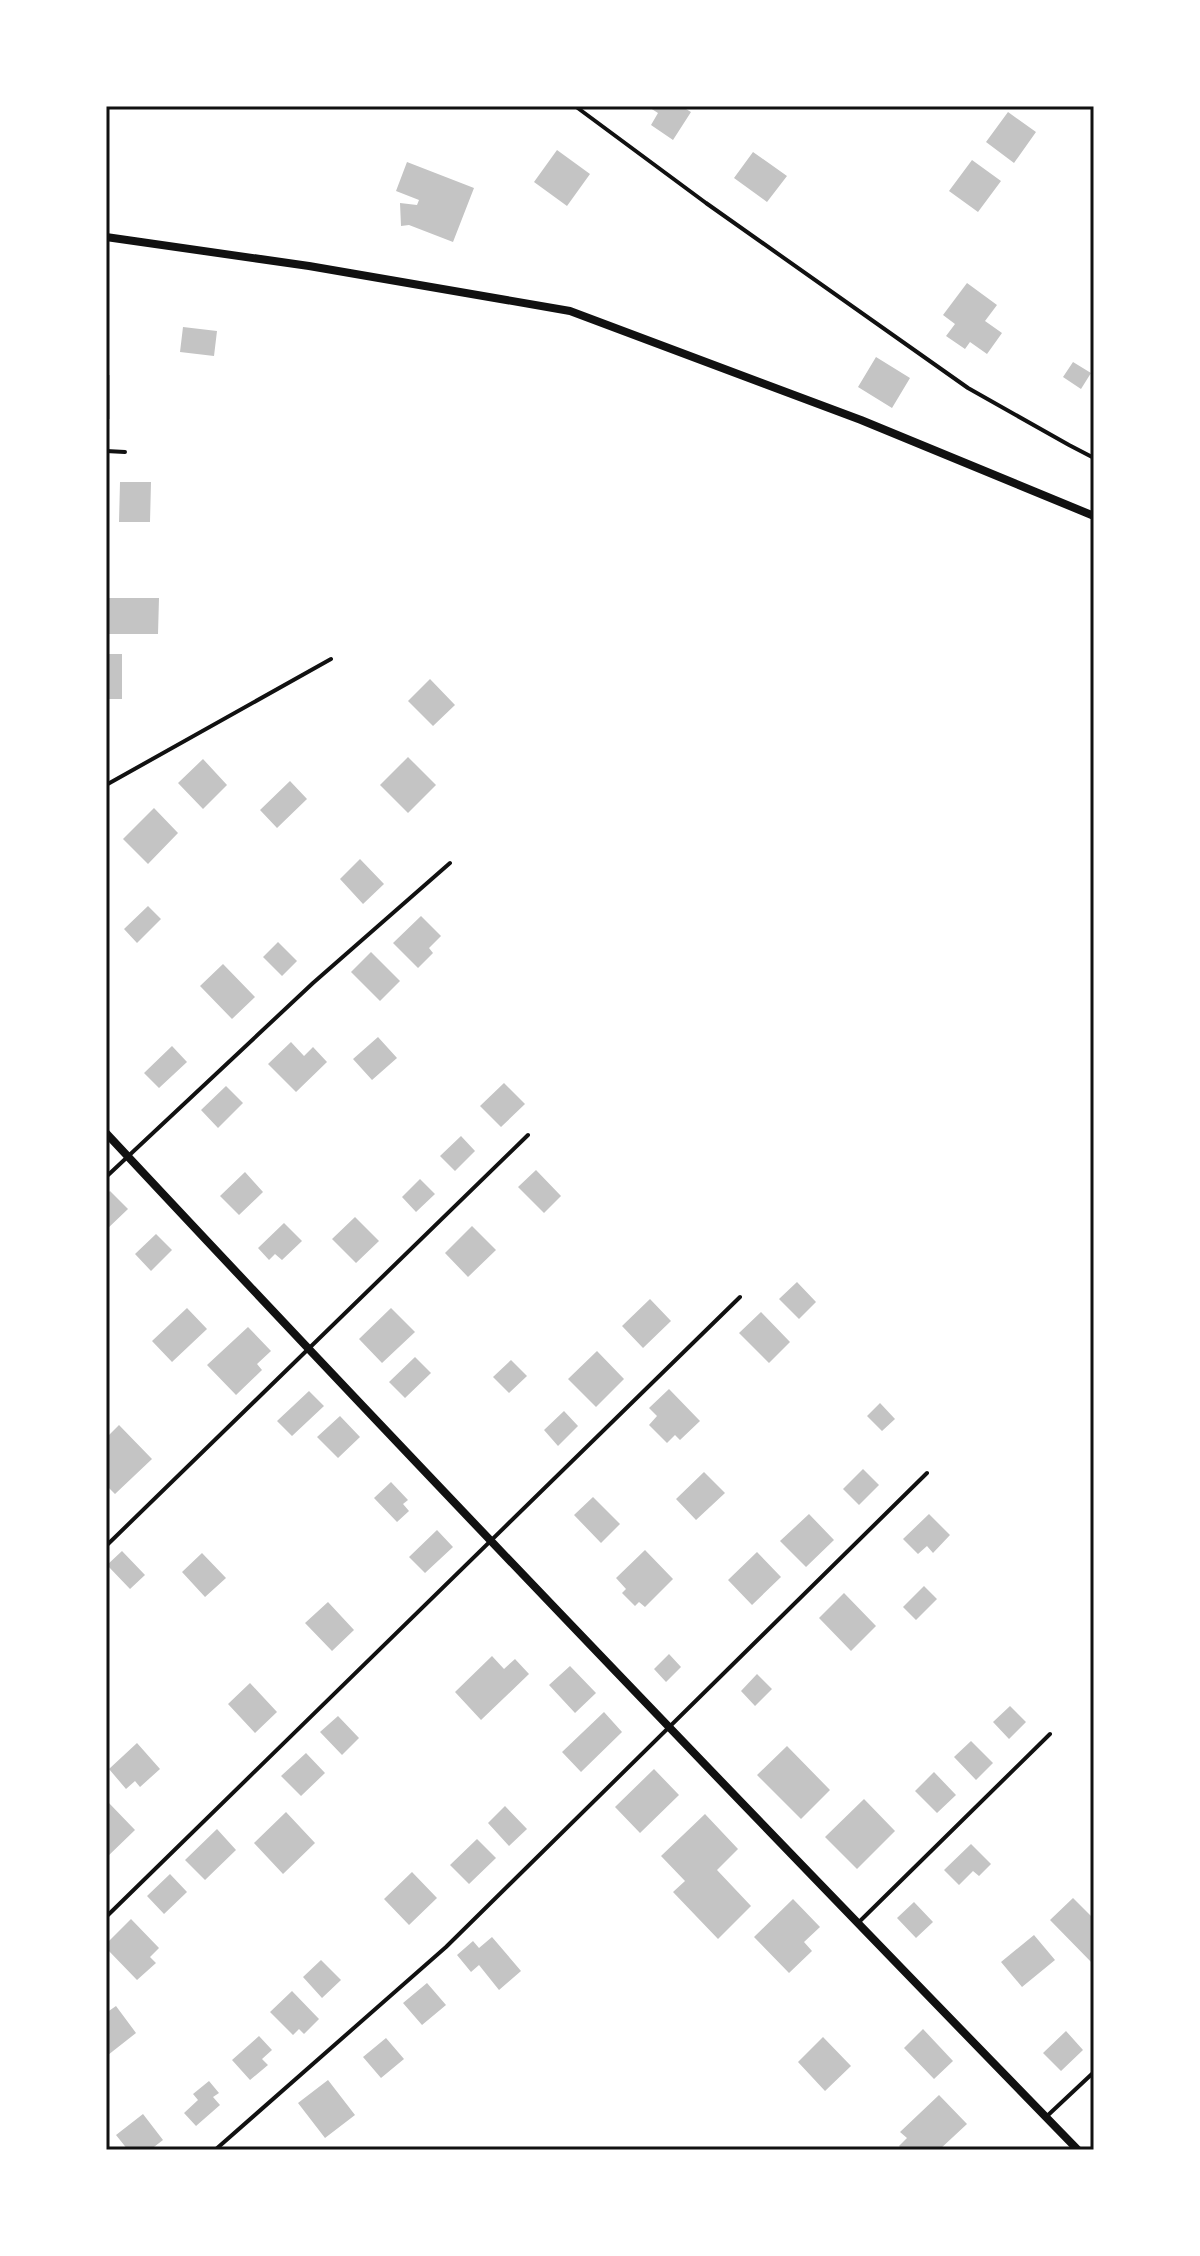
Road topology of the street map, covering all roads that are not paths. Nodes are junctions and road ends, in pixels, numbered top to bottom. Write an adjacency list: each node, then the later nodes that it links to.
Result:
1 (575, 106): 5 (lane)
2 (106, 237): 6 (street)
3 (106, 451): 4 (lane)
4 (125, 452)
5 (1094, 458)
6 (1094, 516)
7 (331, 659): 8 (lane)
8 (106, 785)
9 (450, 863): 12 (lane)
10 (106, 1133): 12 (street)
11 (528, 1135): 15 (lane)
12 (127, 1156): 13 (lane); 15 (street)
13 (106, 1177)
14 (740, 1297): 17 (lane)
15 (308, 1350): 17 (street); 18 (lane)
16 (927, 1473): 19 (lane)
17 (490, 1540): 19 (street); 21 (lane)
18 (106, 1546)
19 (670, 1727): 22 (street); 25 (lane)
20 (1050, 1734): 22 (lane)
21 (106, 1917)
22 (858, 1924): 24 (street)
23 (1094, 2072): 24 (lane)
24 (1045, 2117): 26 (street)
25 (215, 2150)
26 (1078, 2150)

